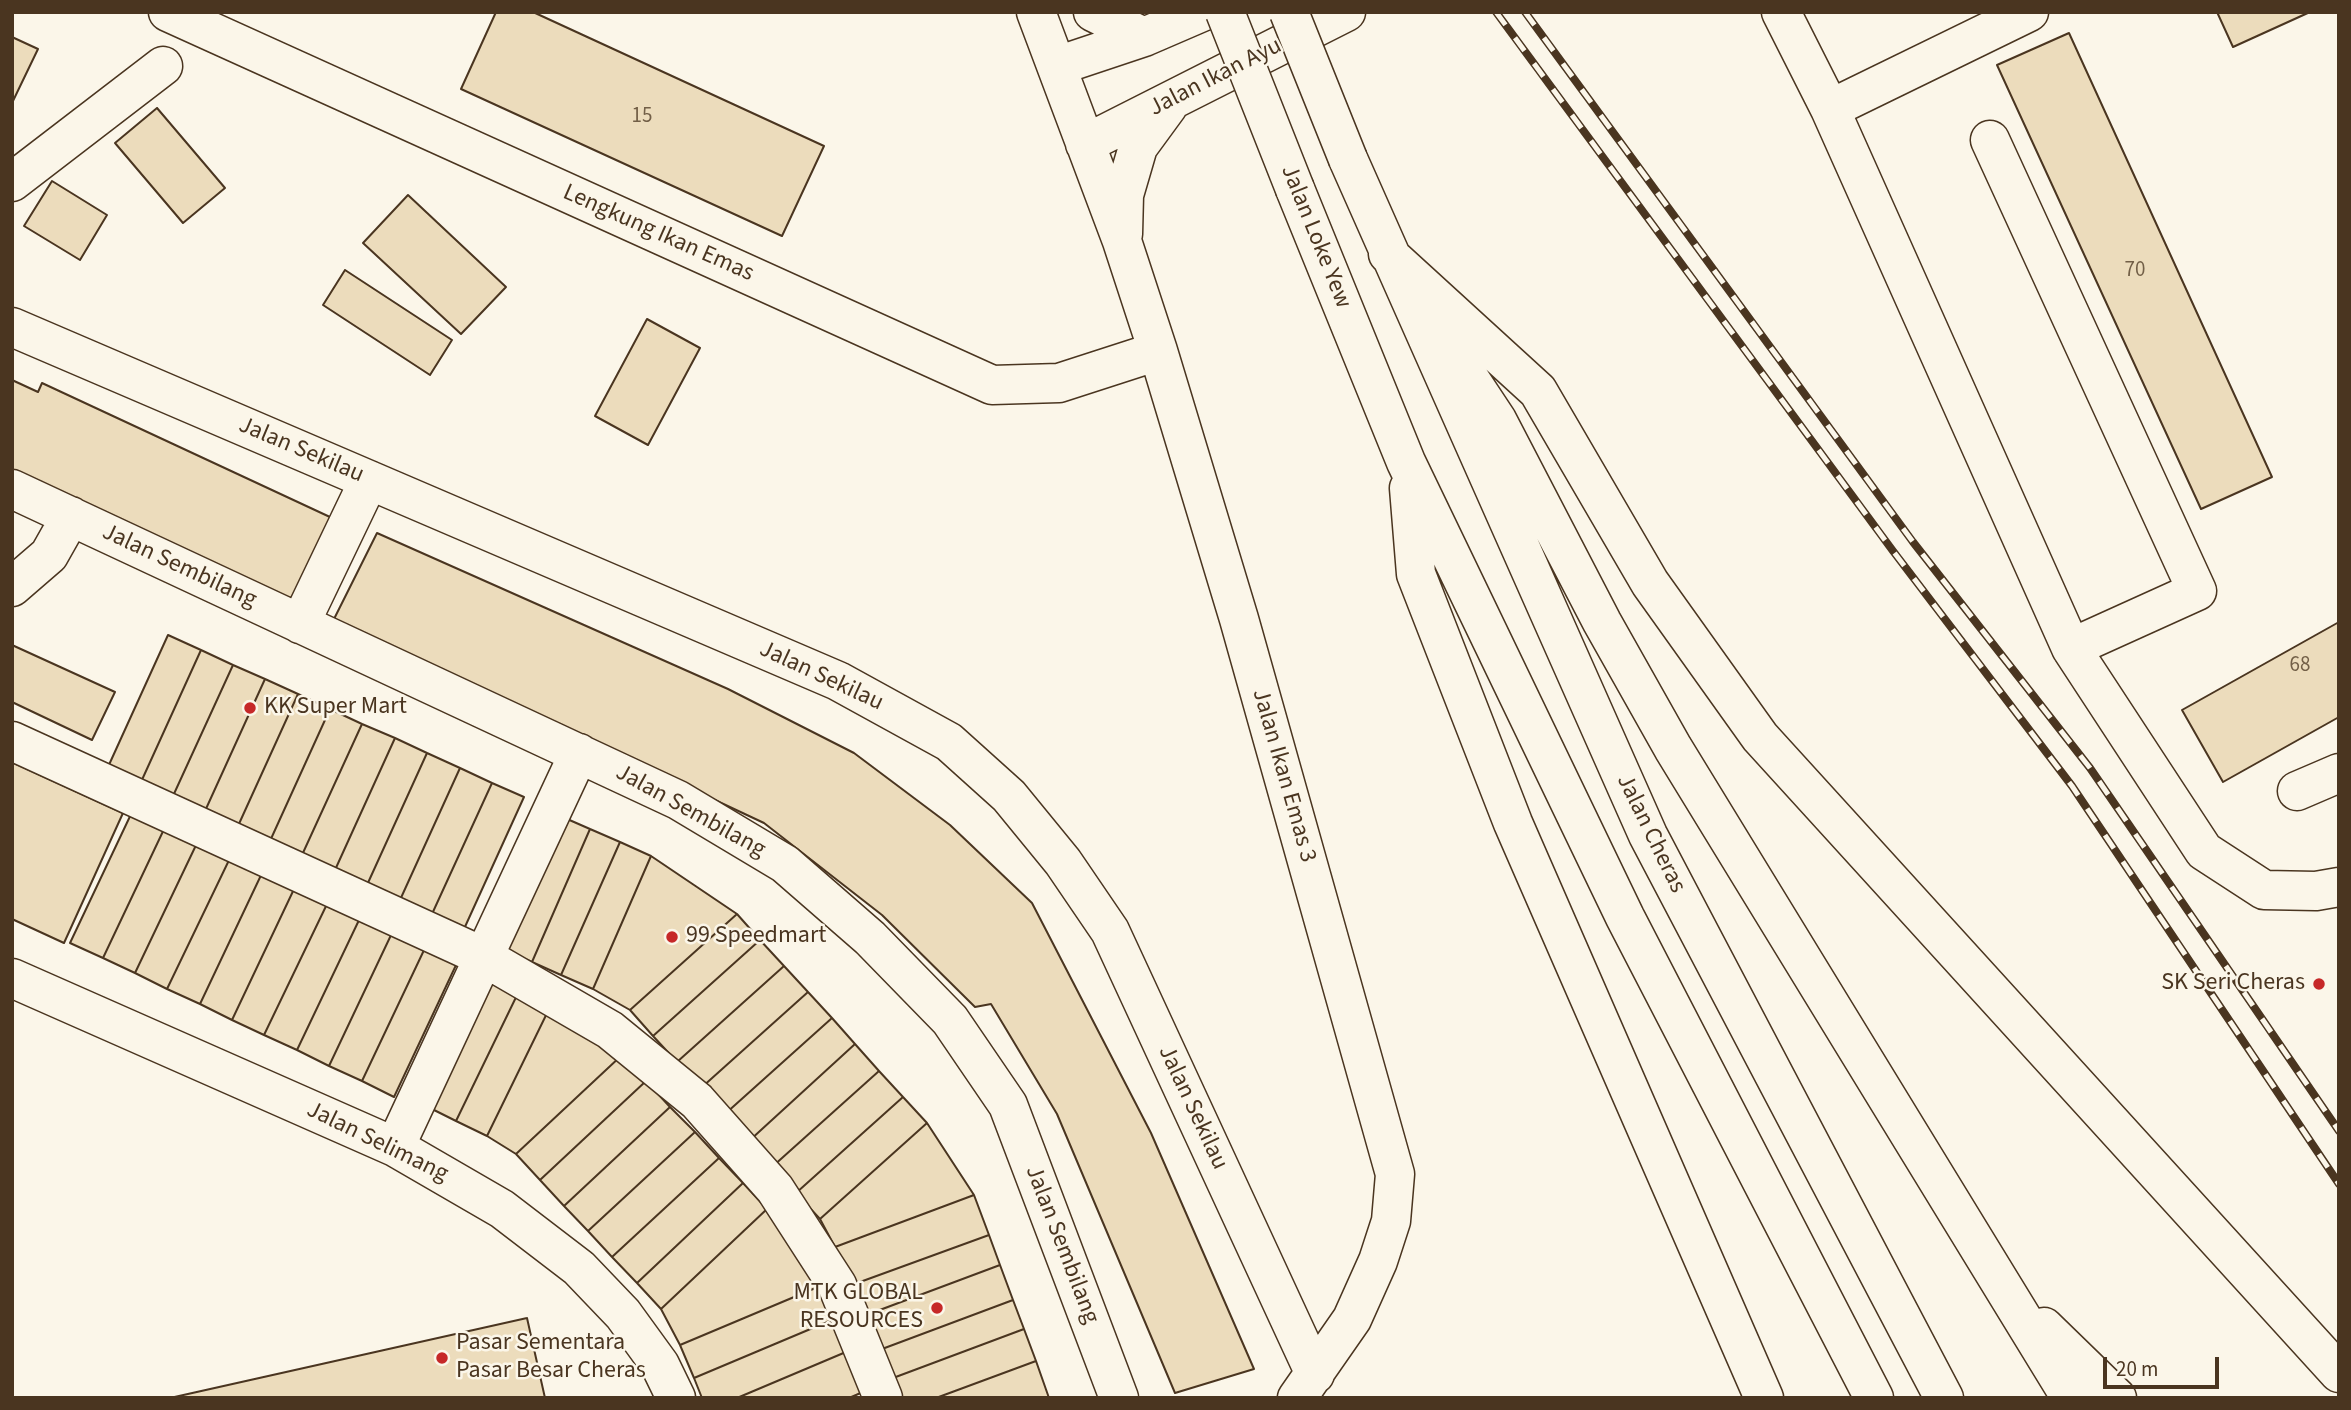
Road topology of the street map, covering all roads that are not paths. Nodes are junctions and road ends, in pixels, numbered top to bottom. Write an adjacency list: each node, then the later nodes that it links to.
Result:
1 (168, 12): 21 (main road, Lengkung Ikan Emas)
2 (1036, 12): 12 (main road, Jalan Ikan Emas 3)
3 (1093, 12): 10 (main road)
4 (1202, 12): 10 (main road)
5 (1225, 12): 22 (main road, Jalan Loke Yew, bridge)
6 (1289, 12): 19 (main road, bridge)
7 (1346, 12): 13 (main road, Jalan Ikan Ayu)
8 (1782, 12): 14 (main road)
9 (2029, 12): 14 (main road)
10 (1144, 37): 12 (main road)
11 (163, 66): 17 (main road)
12 (1057, 66): 16 (main road, Jalan Ikan Emas 3)
13 (1171, 101): 16 (main road, Jalan Ikan Ayu); 18 (main road)
14 (1830, 109): 28 (main road)
15 (1990, 140): 28 (main road)
16 (1085, 144): 18 (main road, Jalan Ikan Emas 3)
17 (12, 182)
18 (1122, 241): 21 (main road, Jalan Ikan Emas 3)
19 (1388, 254): 37 (main road); 38 (main road); 45 (main road, Jalan Cheras)
20 (12, 327): 23 (main road, Jalan Sekilau)
21 (1158, 351): 39 (main road, Jalan Ikan Emas 3)
22 (1406, 462): 40 (main road); 44 (main road)
23 (369, 480): 27 (main road); 39 (main road, Jalan Sekilau)
24 (12, 489): 25 (main road, Jalan Sembilang)
25 (71, 516): 26 (main road); 27 (main road, Jalan Sembilang)
26 (12, 587)
27 (300, 624): 30 (main road, Jalan Sembilang)
28 (2071, 648): 33 (main road)
29 (12, 741): 34 (main road)
30 (579, 753): 34 (main road); 43 (main road, Jalan Sembilang)
31 (2339, 774): 32 (main road)
32 (2297, 791)
33 (2339, 887)
34 (484, 957): 36 (main road); 42 (main road)
35 (12, 978): 36 (main road, Jalan Selimang)
36 (395, 1147): 41 (main road, Jalan Selimang)
37 (2000, 1283): 46 (main road); 47 (main road)
38 (2339, 1373)
39 (1306, 1386)
40 (1762, 1395)
41 (676, 1398)
42 (884, 1398)
43 (1119, 1398)
44 (1874, 1398)
45 (1944, 1398)
46 (2071, 1398)
47 (2117, 1398)

